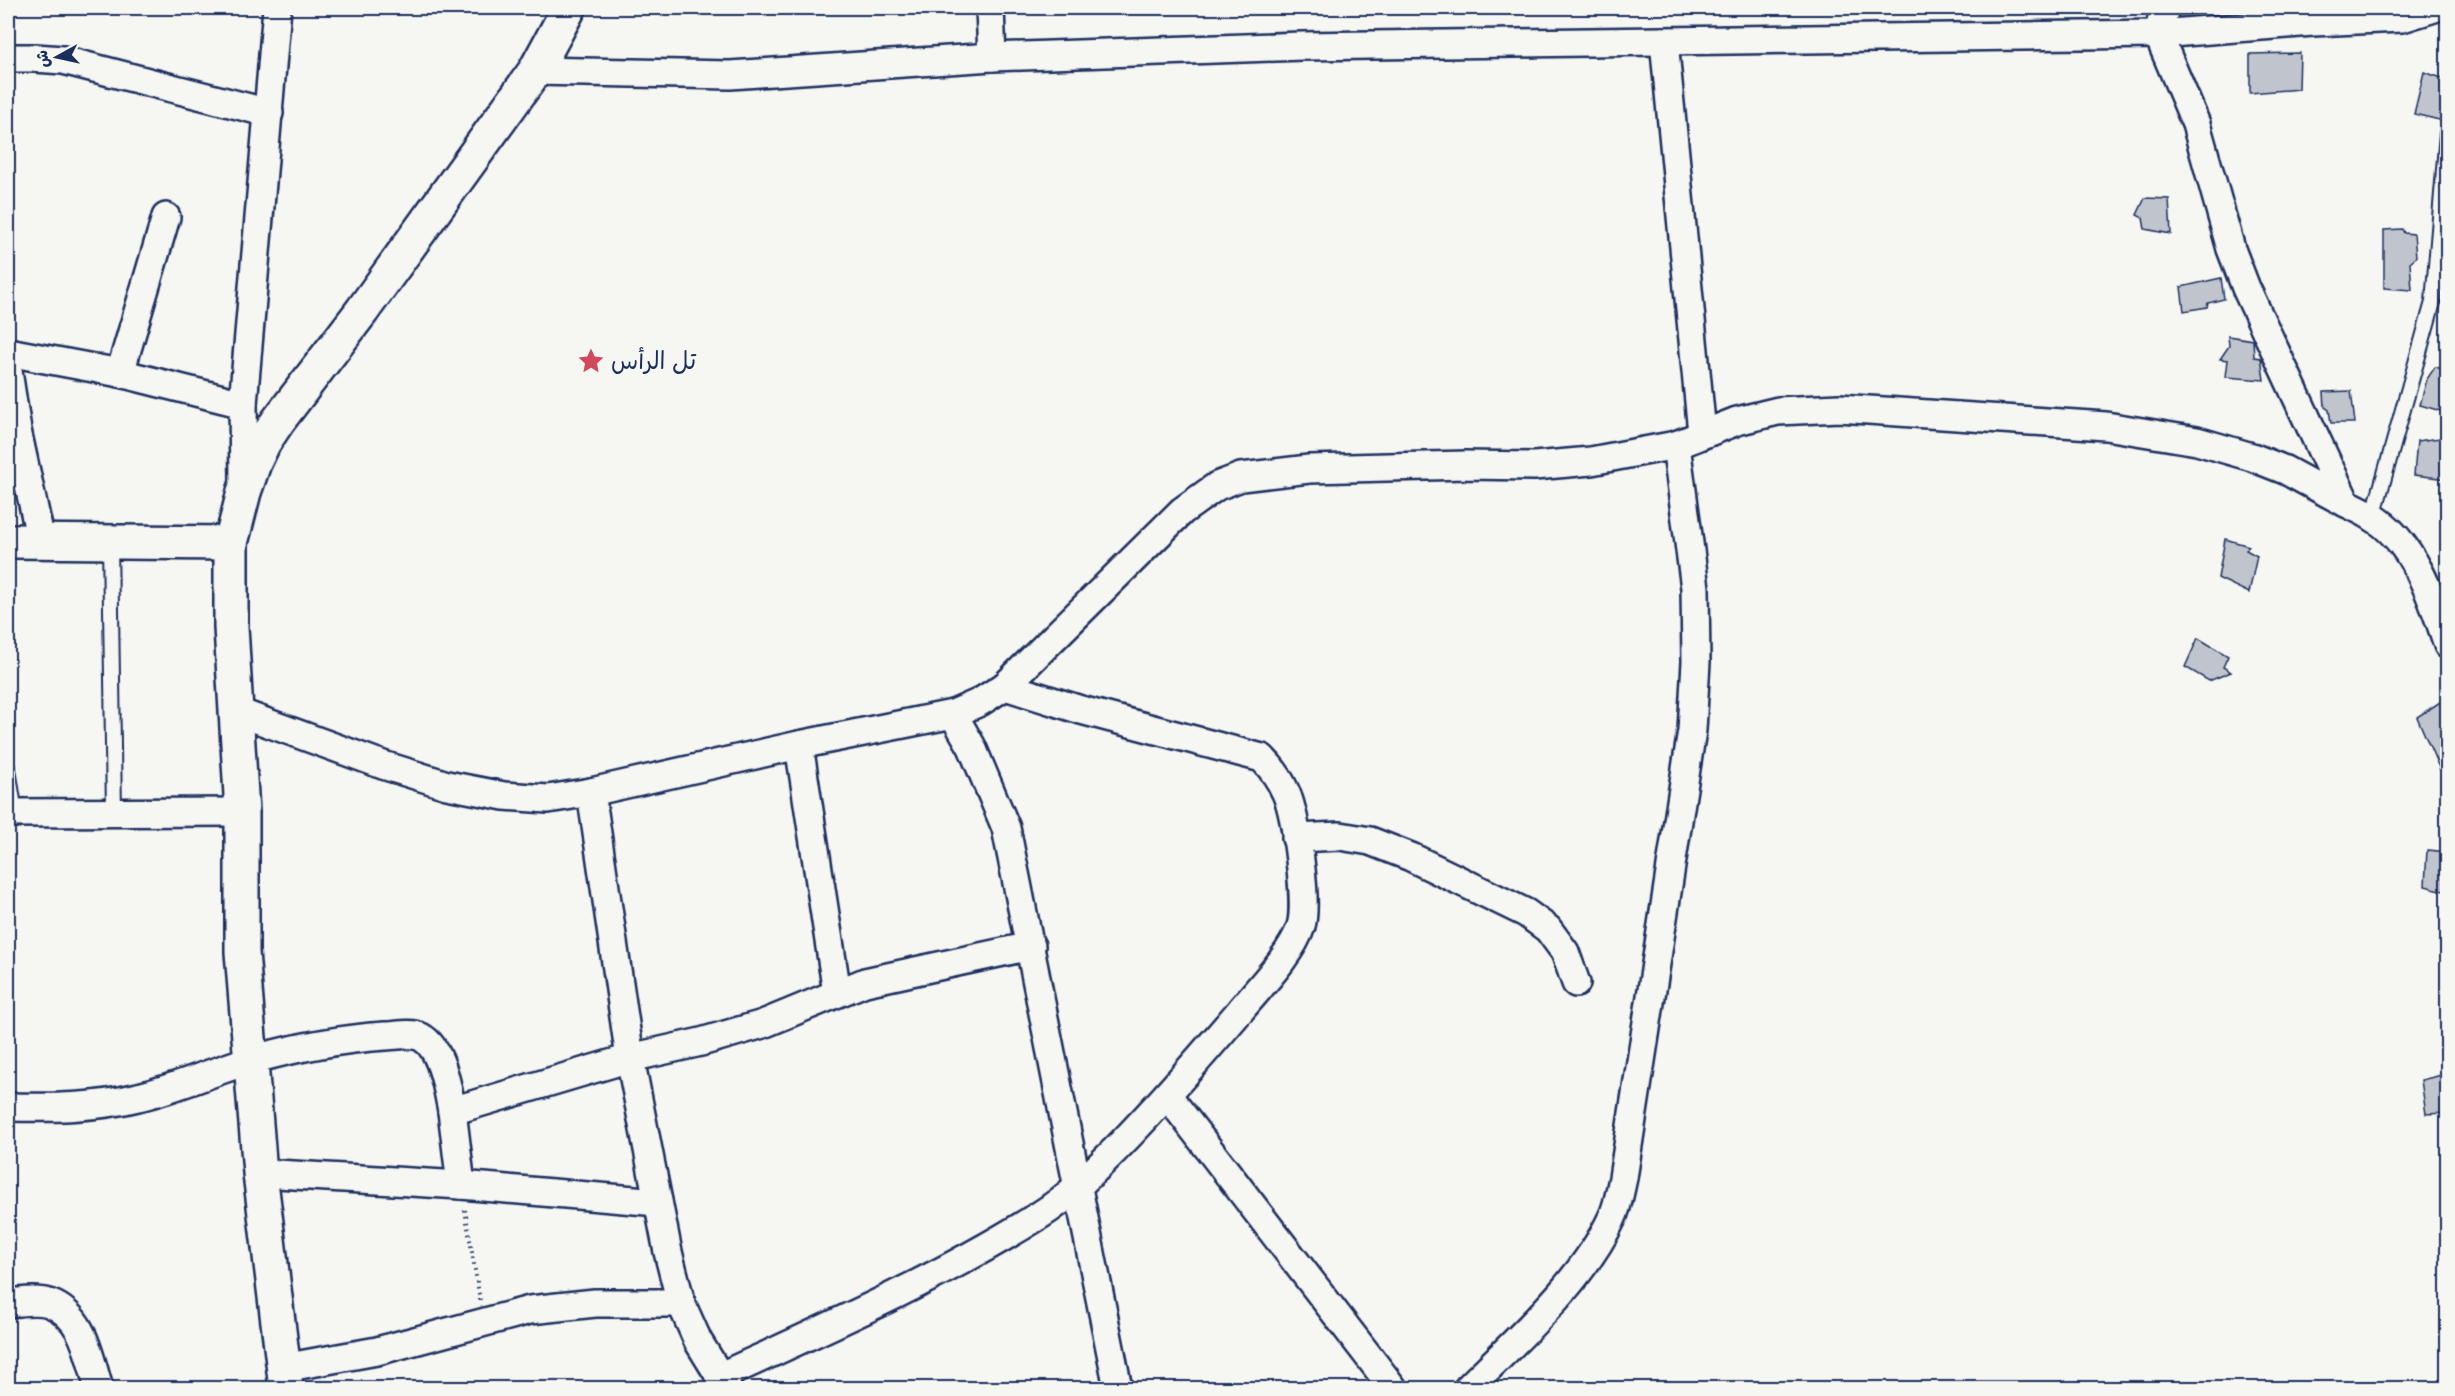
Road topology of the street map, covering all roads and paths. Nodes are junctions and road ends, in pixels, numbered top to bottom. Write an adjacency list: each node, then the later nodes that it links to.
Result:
1 (277, 8): 11 (street)
2 (569, 8): 10 (street)
3 (990, 8): 8 (street)
4 (2165, 8): 6 (street)
5 (2434, 8): 6 (street)
6 (2158, 34): 7 (street); 22 (street)
7 (1664, 41): 8 (street); 19 (street)
8 (992, 57): 10 (street)
9 (8, 58): 11 (street)
10 (535, 71): 21 (street)
11 (269, 112): 17 (street)
12 (2447, 133): 23 (lane)
13 (166, 217): 16 (street)
14 (8, 352): 16 (street)
15 (8, 371): 18 (street)
16 (120, 373): 17 (street)
17 (243, 404): 21 (street)
18 (12, 431): 25 (street)
19 (1702, 433): 20 (street); 22 (street)
20 (1676, 446): 29 (street); 59 (street)
21 (243, 492): 27 (street)
22 (2346, 503): 23 (street)
23 (2373, 517): 28 (street)
24 (8, 541): 25 (street)
25 (41, 541): 26 (street)
26 (110, 542): 27 (street); 37 (lane)
27 (231, 543): 30 (street)
28 (2448, 645)
29 (1005, 686): 31 (street); 38 (street)
30 (238, 712): 34 (street); 35 (street)
31 (953, 714): 32 (street); 39 (street)
32 (799, 745): 34 (street); 41 (street)
33 (8, 769): 36 (lane)
34 (591, 792): 42 (street)
35 (242, 812): 37 (street); 43 (street)
36 (11, 813): 37 (street)
37 (114, 813)
38 (1296, 838): 40 (street); 44 (street)
39 (1031, 946): 41 (street); 49 (street)
40 (1576, 983)
41 (837, 993): 42 (street)
42 (630, 1058): 46 (street); 50 (street)
43 (250, 1060): 45 (street); 46 (street); 47 (street)
44 (1168, 1096): 49 (street); 58 (street)
45 (8, 1107)
46 (452, 1111): 48 (street)
47 (260, 1173): 48 (street); 54 (street)
48 (461, 1185): 50 (street); 53 (path)
49 (1078, 1187): 55 (street); 57 (street)
50 (658, 1202): 52 (street)
51 (8, 1303): 56 (street)
52 (681, 1303): 53 (street); 55 (street)
53 (484, 1322): 54 (street)
54 (284, 1378)
55 (723, 1383)
56 (99, 1389)
57 (1118, 1389)
58 (1393, 1389)
59 (1468, 1389)

